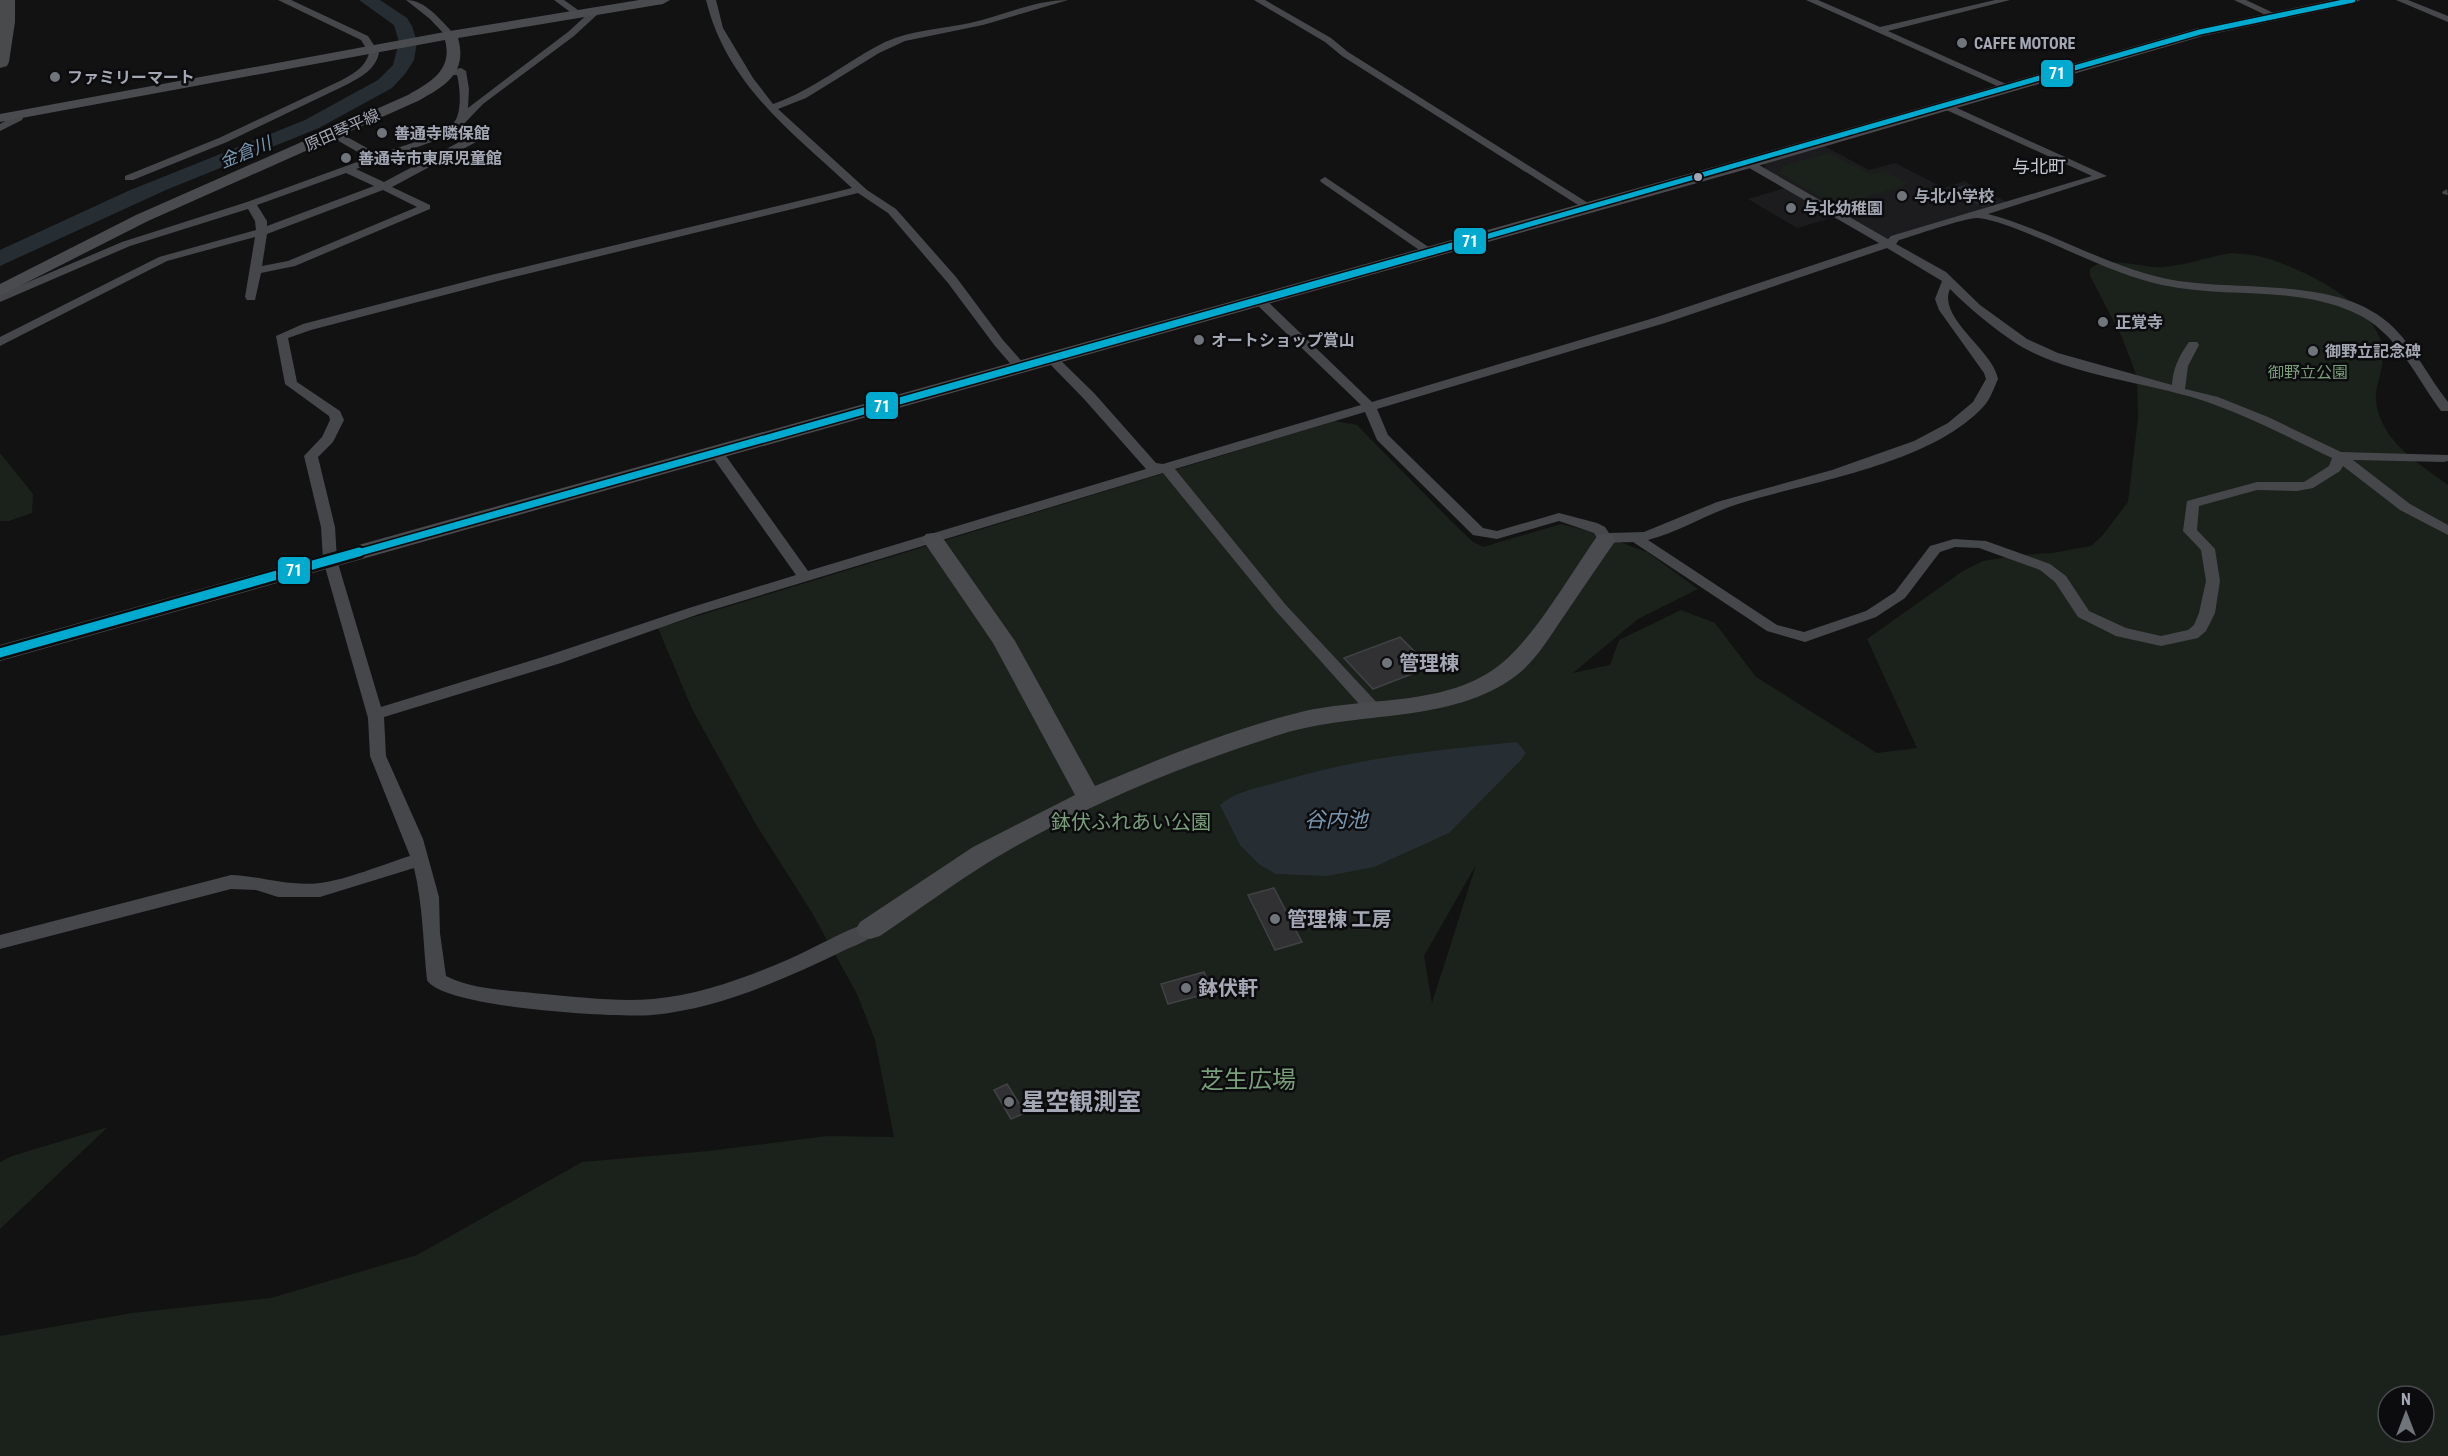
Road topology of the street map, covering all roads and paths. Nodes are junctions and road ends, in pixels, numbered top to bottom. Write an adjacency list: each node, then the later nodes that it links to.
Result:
1 (6, 0): 21 (highway)
2 (283, 0): 20 (street)
3 (410, 0): 19 (street)
4 (558, 0): 15 (street)
5 (660, 0): 15 (street)
6 (711, 0): 25 (street)
7 (1063, 0): 25 (street)
8 (1284, 0): 14 (street)
9 (1810, 0): 18 (street)
10 (2006, 0): 18 (street)
11 (2238, 0): 16 (street)
12 (2354, 0): 16 (main road)
13 (2400, 0): 17 (street)
14 (1263, 2): 40 (street)
15 (587, 14): 19 (street); 28 (street)
16 (2275, 16): 23 (main road)
17 (2448, 19)
18 (1881, 30): 23 (street)
19 (445, 37): 20 (street); 22 (street)
20 (373, 50): 26 (street); 35 (street)
21 (0, 62)
22 (448, 73): 28 (street); 31 (street, 原田琴平線)
23 (2010, 88): 24 (main road)
24 (1946, 106): 33 (main road); 41 (street)
25 (771, 108): 38 (street)
26 (20, 114): 27 (street); 29 (street)
27 (0, 118)
28 (461, 119): 30 (street)
29 (0, 128)
30 (451, 130): 32 (street); 37 (street)
31 (334, 134): 32 (street); 47 (street, 原田琴平線)
32 (376, 158): 34 (street)
33 (1748, 163): 40 (main road); 43 (street)
34 (348, 169): 37 (street); 39 (street)
35 (129, 178)
36 (1325, 180): 44 (street)
37 (382, 187): 42 (street); 45 (street)
38 (860, 189): 54 (street); 67 (street)
39 (250, 204): 42 (street); 49 (street)
40 (1590, 207): 44 (main road)
41 (1978, 214): 43 (street); 57 (street)
42 (262, 232): 45 (street); 51 (street)
43 (1889, 244): 46 (street); 56 (street)
44 (1428, 252): 50 (main road)
45 (257, 270): 48 (street)
46 (1948, 280): 55 (street); 65 (street)
47 (0, 291)
48 (251, 297)
49 (0, 298)
50 (1258, 299): 53 (main road); 56 (street)
51 (0, 342)
52 (2193, 345): 55 (street)
53 (1050, 357): 54 (main road); 62 (street)
54 (1020, 366): 59 (main road)
55 (2179, 390): 60 (street)
56 (1369, 407): 62 (street); 64 (street)
57 (2447, 408): 58 (street)
58 (2448, 423)
59 (716, 452): 67 (main road); 68 (street)
60 (2339, 456): 61 (street); 63 (street); 65 (street)
61 (2447, 456)
62 (1167, 468): 66 (street); 70 (street)
63 (2448, 531)
64 (1604, 538): 65 (street); 70 (street)
65 (1636, 538)
66 (933, 539): 68 (street); 72 (street)
67 (330, 560): 69 (main road); 71 (street)
68 (805, 577): 71 (street)
69 (0, 653)
70 (1374, 710): 72 (street)
71 (375, 714): 73 (street)
72 (1089, 797): 74 (street)
73 (420, 860): 74 (street); 75 (street)
74 (870, 929)
75 (0, 942)

